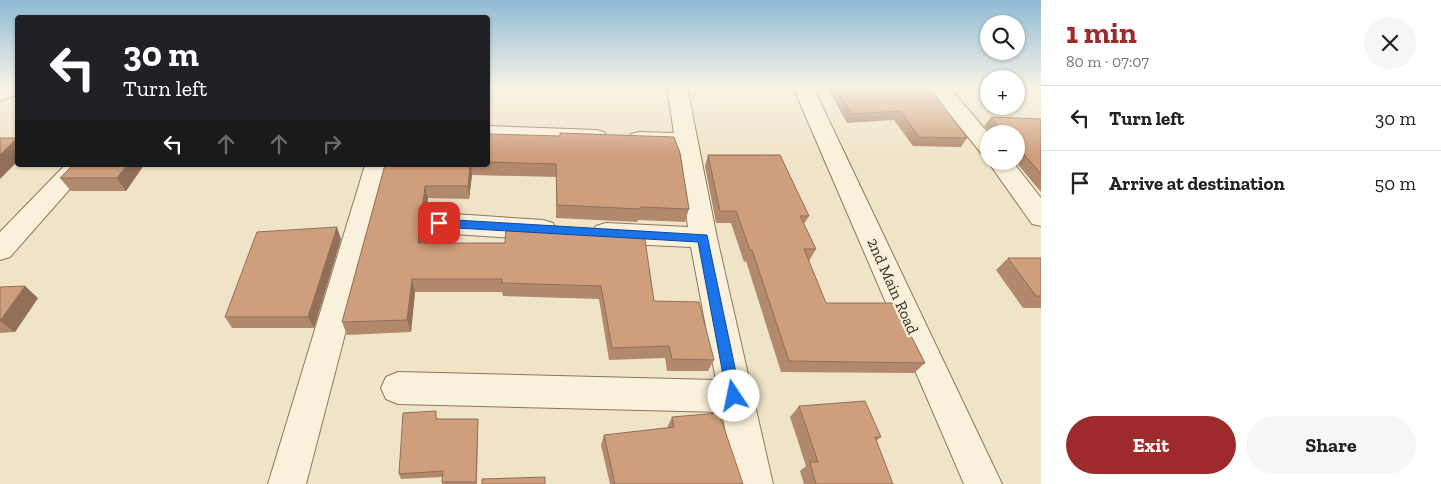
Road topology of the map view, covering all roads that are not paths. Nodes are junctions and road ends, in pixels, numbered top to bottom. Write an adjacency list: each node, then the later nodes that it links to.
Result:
1 (680, 110): 6 (street)
2 (814, 110): 20 (street, 2nd Main Road)
3 (957, 110): 5 (street)
4 (490, 133): 6 (street)
5 (980, 137)
6 (685, 141): 14 (street)
7 (76, 167): 12 (street)
8 (376, 167): 18 (street)
9 (1007, 170): 11 (street)
10 (0, 216): 12 (street)
11 (1041, 217)
12 (29, 218): 15 (street)
13 (439, 223): 14 (street)
14 (703, 238): 17 (street)
15 (0, 250)
16 (398, 388): 17 (street)
17 (734, 396): 19 (street)
18 (287, 484)
19 (754, 484)
20 (983, 484)

